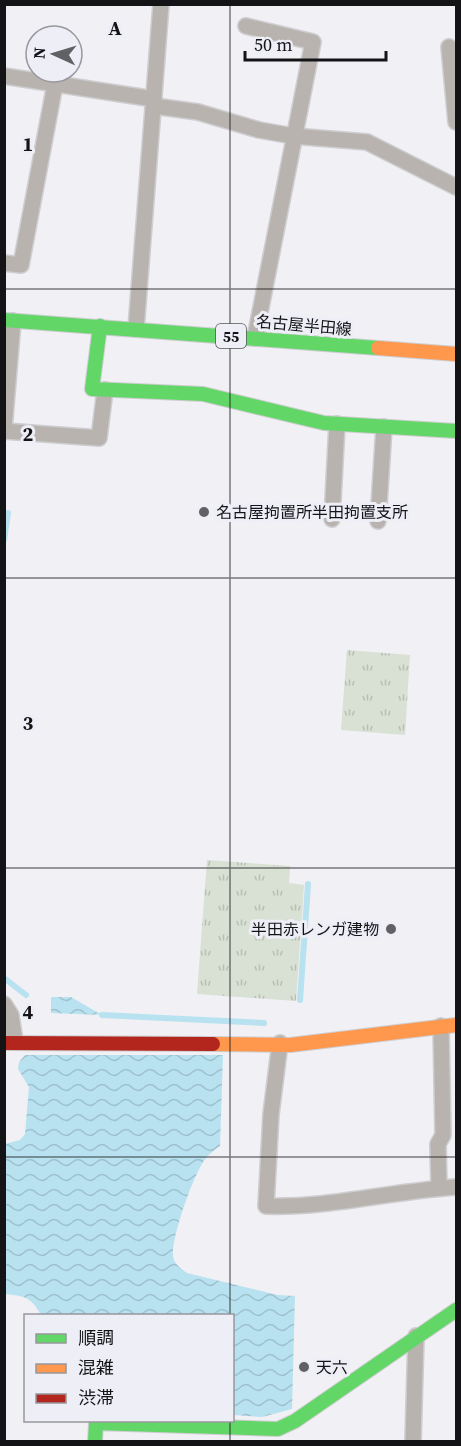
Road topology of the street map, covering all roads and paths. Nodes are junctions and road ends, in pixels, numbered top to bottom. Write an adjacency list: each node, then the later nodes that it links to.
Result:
1 (161, 4): 7 (street)
2 (246, 26): 9 (street)
3 (449, 47): 8 (street)
4 (4, 76): 5 (street)
5 (24, 79)
6 (55, 84): 7 (street); 11 (street)
7 (154, 102): 9 (street); 14 (street)
8 (456, 122)
9 (293, 136): 10 (street); 15 (street)
10 (456, 188)
11 (4, 263)
12 (9, 320): 13 (street, 名古屋半田線 / 55); 20 (street)
13 (100, 326): 14 (street, 名古屋半田線 / 55); 17 (street)
14 (136, 328): 15 (street, 名古屋半田線 / 55)
15 (255, 338): 16 (street, 名古屋半田線 / 55)
16 (456, 354)
17 (105, 390): 18 (street); 20 (street)
18 (337, 424): 19 (street); 22 (street)
19 (384, 427): 21 (street); 23 (street)
20 (4, 430)
21 (456, 431)
22 (332, 519)
23 (378, 521)
24 (4, 1004): 26 (street)
25 (449, 1025): 27 (street); 29 (street)
26 (10, 1042): 27 (street)
27 (280, 1043): 29 (street)
28 (456, 1187): 29 (street)
29 (439, 1188)
30 (456, 1310): 31 (street)
31 (416, 1336): 32 (street); 34 (street)
32 (278, 1435): 33 (street)
33 (95, 1442)
34 (413, 1442)

